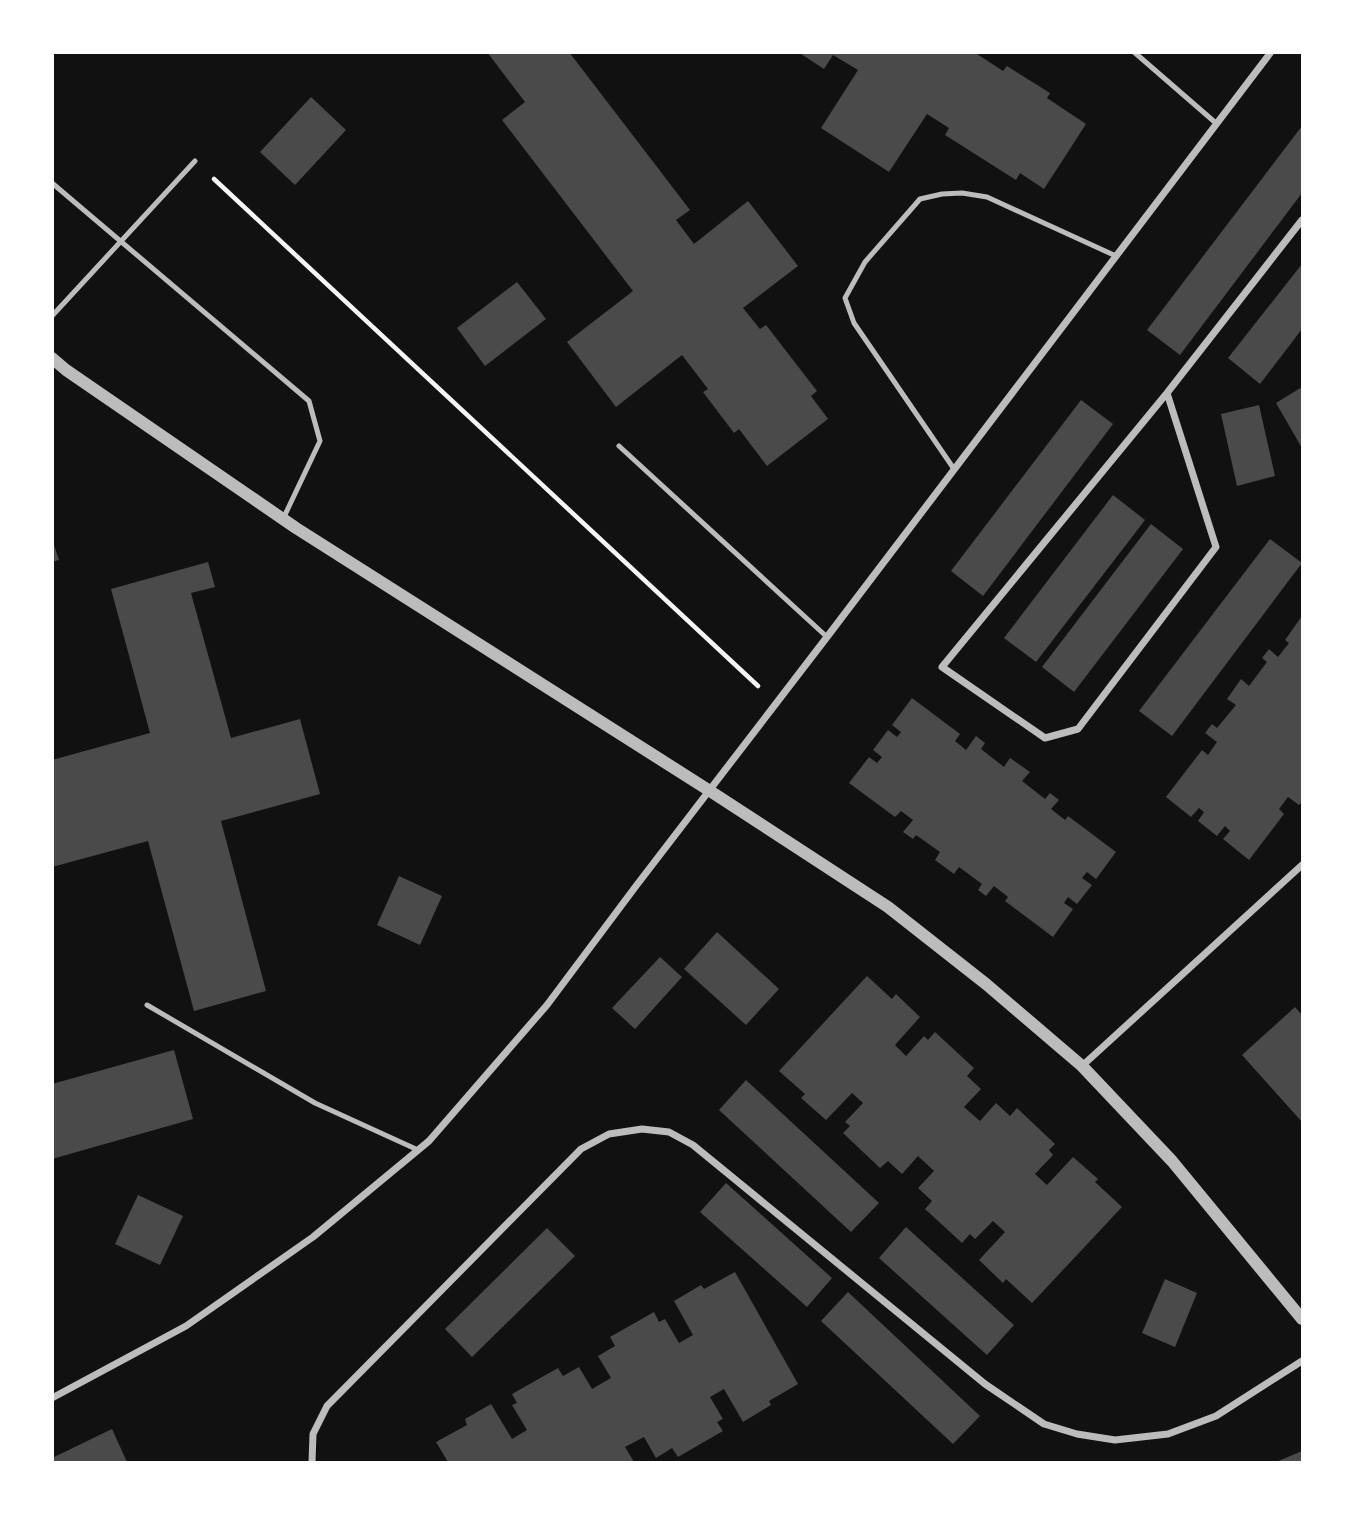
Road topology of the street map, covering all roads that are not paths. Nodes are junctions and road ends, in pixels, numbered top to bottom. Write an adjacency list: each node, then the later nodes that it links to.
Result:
1 (1134, 52): 3 (lane)
2 (1271, 52): 3 (street)
3 (1217, 124): 8 (street)
4 (195, 162): 7 (lane)
5 (52, 183): 7 (lane)
6 (1303, 220): 11 (street)
7 (121, 241): 9 (lane); 14 (lane)
8 (1116, 256): 13 (street); 13 (lane)
9 (52, 316)
10 (52, 358): 14 (street)
11 (1167, 393): 11 (street)
12 (619, 446): 15 (lane)
13 (954, 469): 15 (street)
14 (283, 519): 16 (street)
15 (827, 637): 16 (street)
16 (710, 791): 19 (street); 20 (street)
17 (1303, 865): 19 (street)
18 (147, 1004): 20 (lane)
19 (1082, 1066): 21 (street)
20 (418, 1150): 23 (street)
21 (1303, 1319)
22 (1303, 1362): 24 (street)
23 (52, 1398)
24 (312, 1462)

